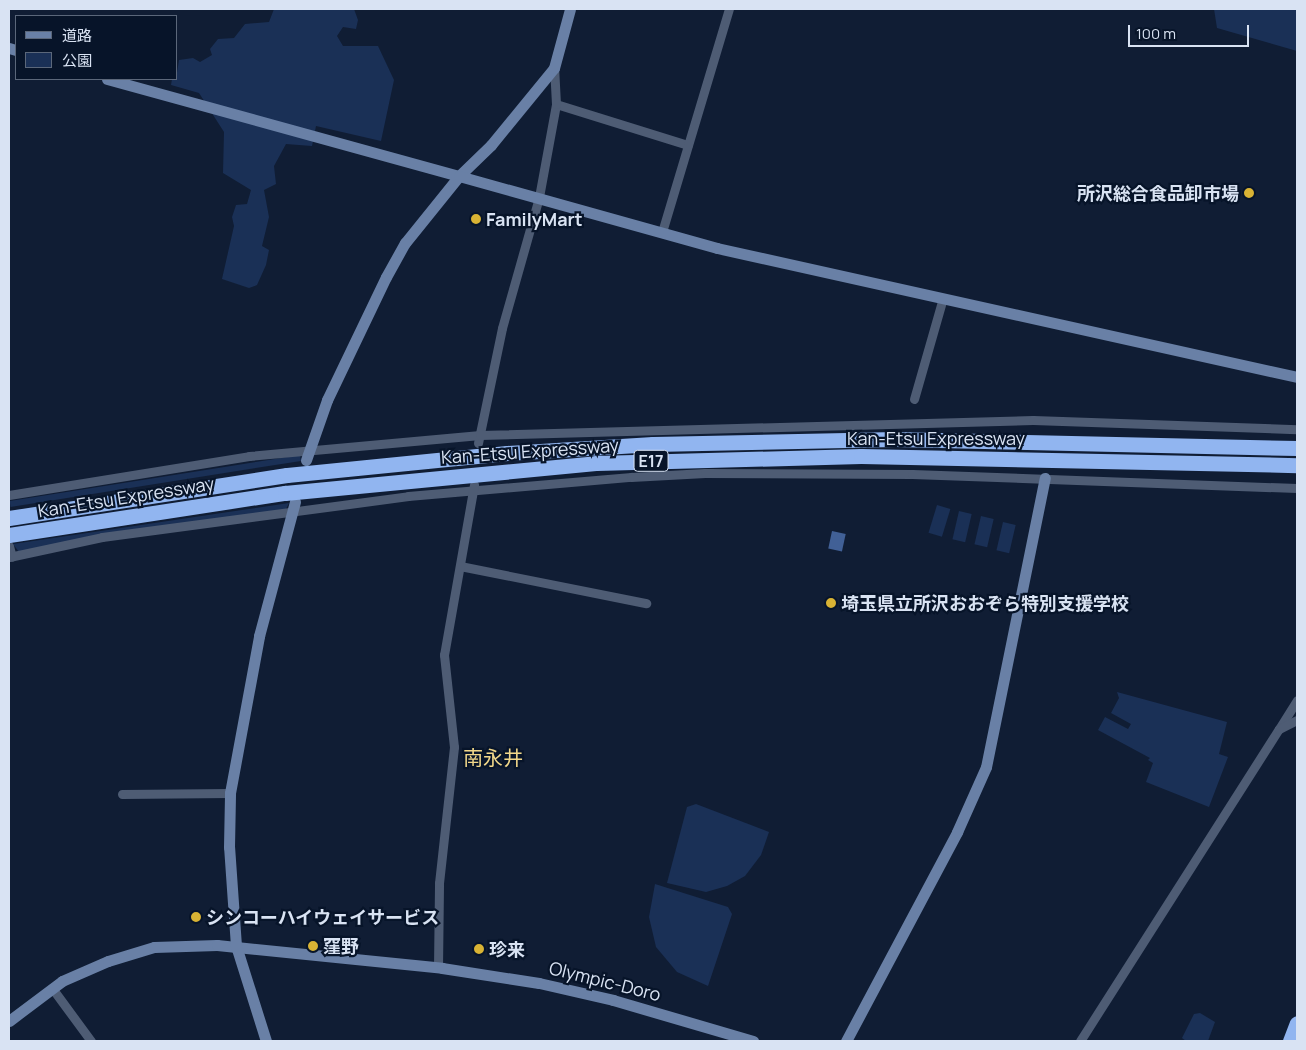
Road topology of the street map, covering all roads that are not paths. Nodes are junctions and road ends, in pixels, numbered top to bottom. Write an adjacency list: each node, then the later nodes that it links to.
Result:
1 (570, 9): 3 (street)
2 (729, 9): 6 (street)
3 (554, 68): 5 (street); 7 (street)
4 (111, 80): 7 (street)
5 (556, 104): 6 (street); 8 (street)
6 (688, 145): 9 (street)
7 (459, 176): 8 (street); 16 (street)
8 (539, 197): 9 (street); 14 (street)
9 (662, 232): 10 (street)
10 (943, 298): 11 (street); 12 (street)
11 (1297, 377)
12 (914, 400)
13 (1297, 429): 14 (street)
14 (479, 439): 16 (street)
15 (1297, 448): 23 (highway, Kan-Etsu Expressway / E17)
16 (307, 456): 21 (street)
17 (1297, 465): 24 (highway, Kan-Etsu Expressway / E17)
18 (1046, 478): 19 (street); 20 (street); 42 (street)
19 (473, 488): 22 (street); 27 (street)
20 (1297, 488)
21 (9, 495)
22 (293, 507): 26 (street); 32 (street)
23 (9, 518)
24 (9, 535)
25 (9, 546): 26 (street)
26 (10, 557)
27 (460, 566): 28 (street); 35 (street)
28 (646, 603)
29 (1297, 700): 31 (street)
30 (1297, 720): 31 (street)
31 (1279, 729): 43 (street)
32 (230, 793): 33 (street); 34 (street)
33 (122, 794)
34 (236, 946): 35 (street, Olympic-Doro); 36 (street, Olympic-Doro); 40 (street)
35 (438, 968): 41 (street, Olympic-Doro)
36 (52, 988): 37 (street, Olympic-Doro); 39 (street)
37 (9, 1021)
38 (1297, 1023): 44 (highway)
39 (91, 1041)
40 (266, 1041)
41 (753, 1041)
42 (846, 1041)
43 (1080, 1041)
44 (1290, 1041)

